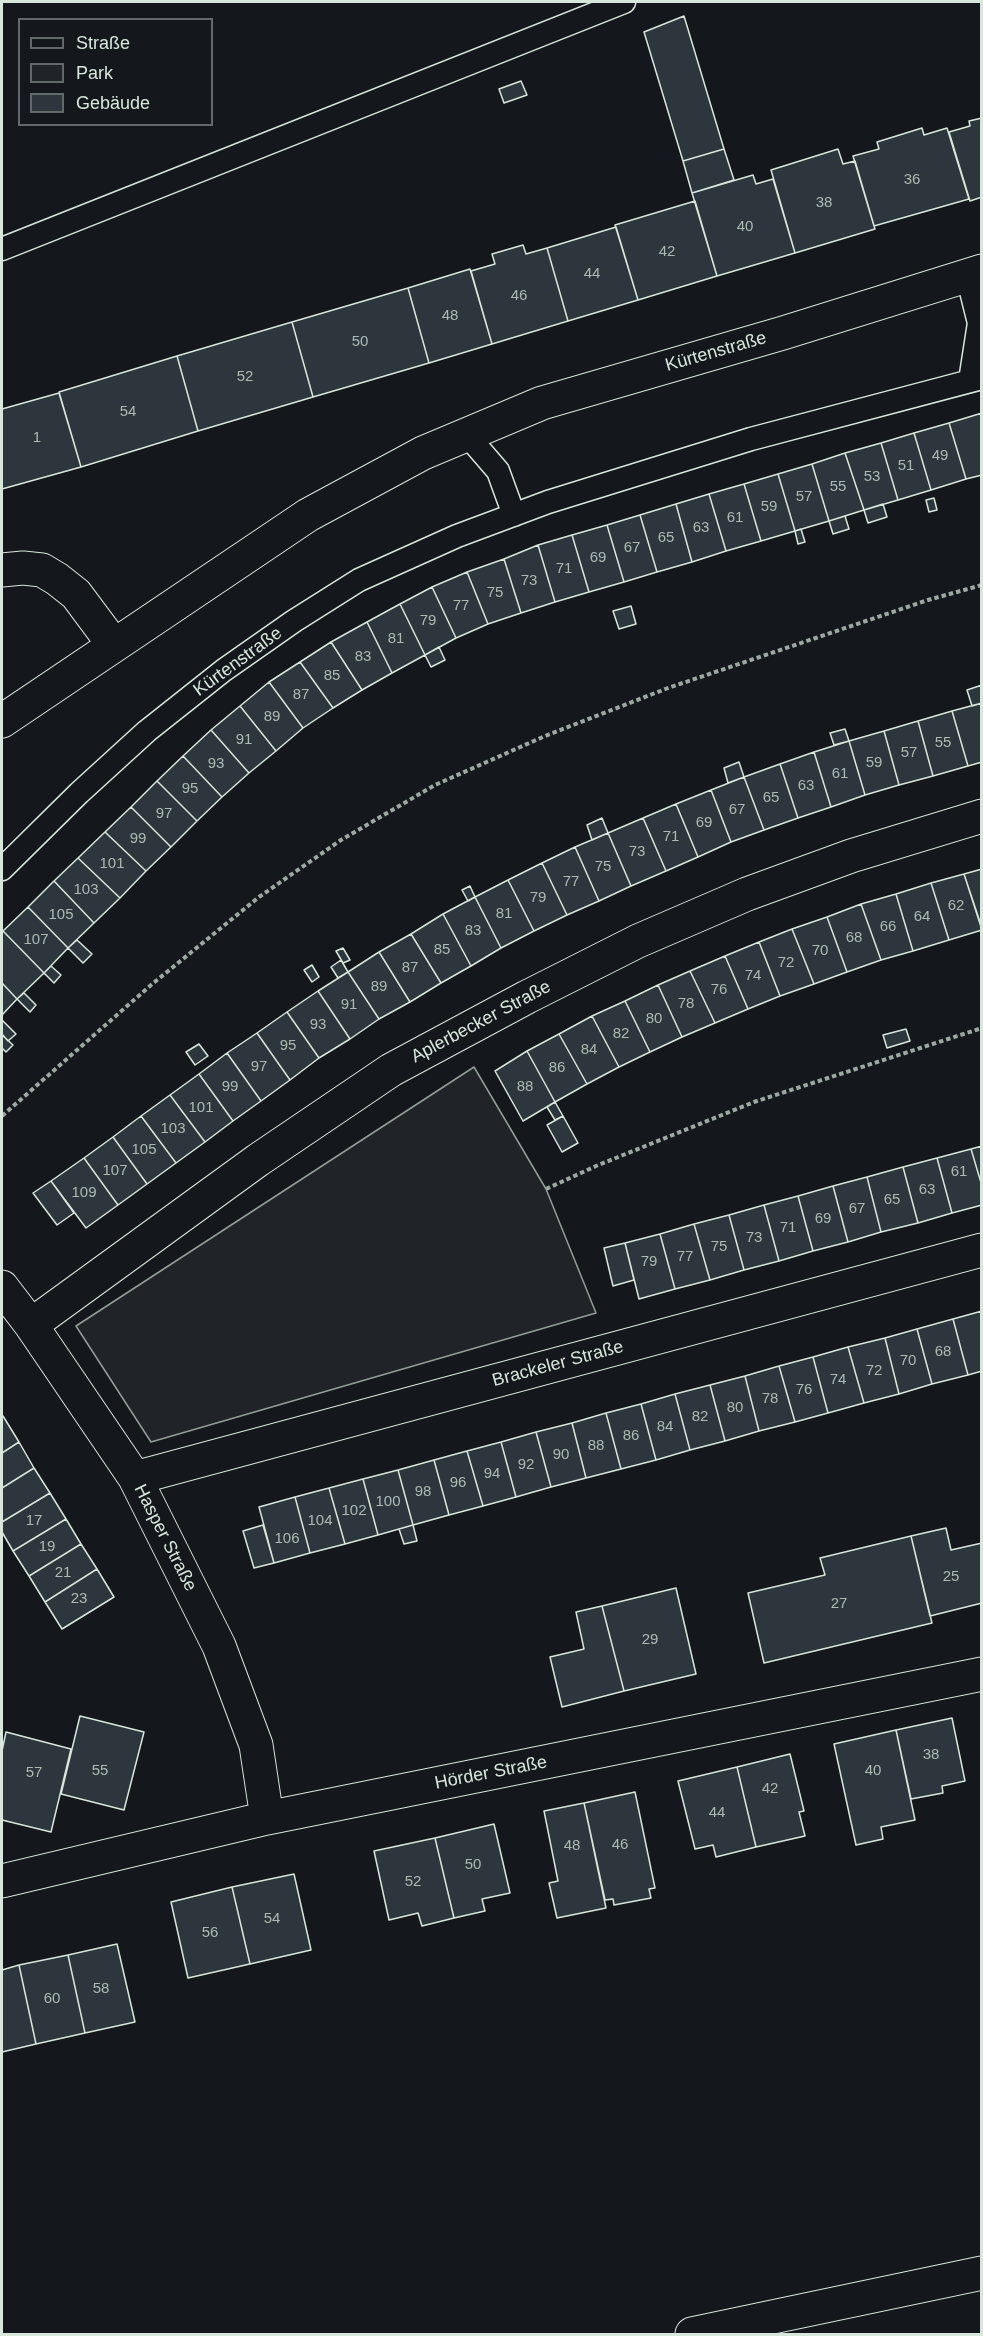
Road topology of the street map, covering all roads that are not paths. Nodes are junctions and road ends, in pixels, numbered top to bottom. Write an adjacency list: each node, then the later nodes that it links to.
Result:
1 (624, 2): 2 (lane)
2 (2, 249)
3 (974, 273): 4 (lane, Kürtenstraße); 5 (main road, Kürtenstraße)
4 (976, 379): 6 (lane, Kürtenstraße)
5 (467, 435): 6 (lane); 8 (main road, Kürtenstraße)
6 (514, 515): 11 (lane, Kürtenstraße)
7 (2, 570): 8 (main road)
8 (114, 645): 9 (main road, Kürtenstraße)
9 (2, 721)
10 (981, 816): 14 (main road, Aplerbecker Straße)
11 (2, 869)
12 (981, 1250): 15 (main road, Brackeler Straße)
13 (2, 1287): 14 (main road, Hasper Straße)
14 (31, 1325): 15 (main road, Hasper Straße)
15 (135, 1478): 17 (main road, Hasper Straße)
16 (981, 1674): 17 (main road, Hörder Straße)
17 (267, 1818): 18 (main road, Hörder Straße)
18 (2, 1881)
19 (981, 2273): 20 (main road)
20 (692, 2334)

